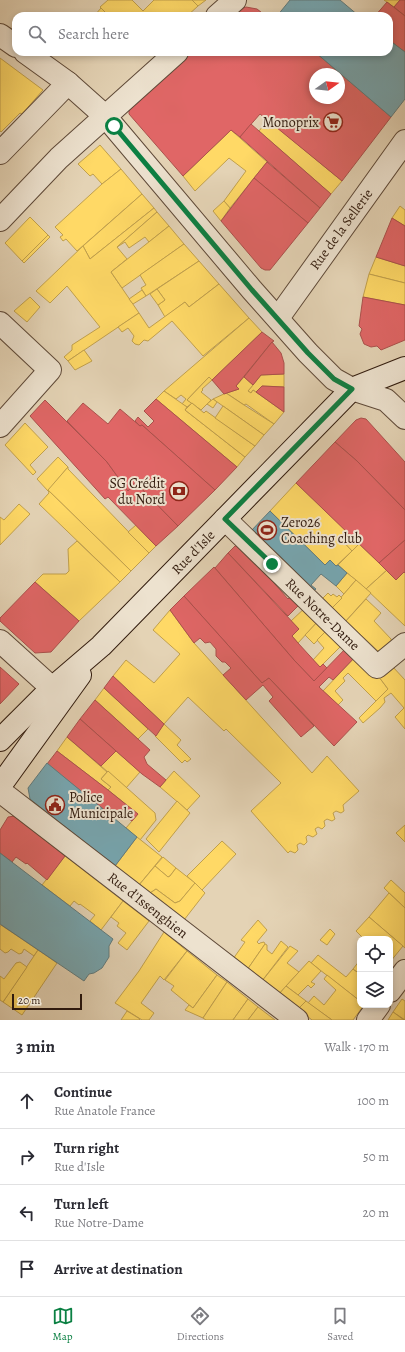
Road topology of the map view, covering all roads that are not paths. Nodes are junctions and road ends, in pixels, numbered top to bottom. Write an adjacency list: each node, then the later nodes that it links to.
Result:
1 (235, 0): 2 (street)
2 (222, 12)
3 (0, 35): 4 (street)
4 (12, 43)
5 (31, 56): 7 (street)
6 (172, 56): 8 (street)
7 (68, 83): 8 (street); 10 (street)
8 (105, 116): 11 (street); 12 (street)
9 (405, 141): 12 (street, Rue de la Sellerie)
10 (0, 153)
11 (0, 220)
12 (278, 318): 15 (street)
13 (0, 323): 17 (street)
14 (405, 368): 15 (street)
15 (352, 389): 16 (street); 18 (street, Rue d'Isle)
16 (405, 418)
17 (0, 426)
18 (225, 519): 20 (street, Rue Notre-Dame); 21 (street, Rue d'Isle)
19 (0, 640): 22 (street)
20 (405, 644)
21 (101, 646): 22 (street, Rue d'Isle); 24 (street, Rue d'Isle)
22 (52, 688): 23 (street, Rue d'Isle)
23 (0, 740)
24 (0, 786)
25 (0, 791): 29 (street, Rue d'Issenghien)
26 (405, 971): 27 (street)
27 (393, 987)
28 (377, 1008): 30 (street)
29 (296, 1020)
30 (368, 1020)

